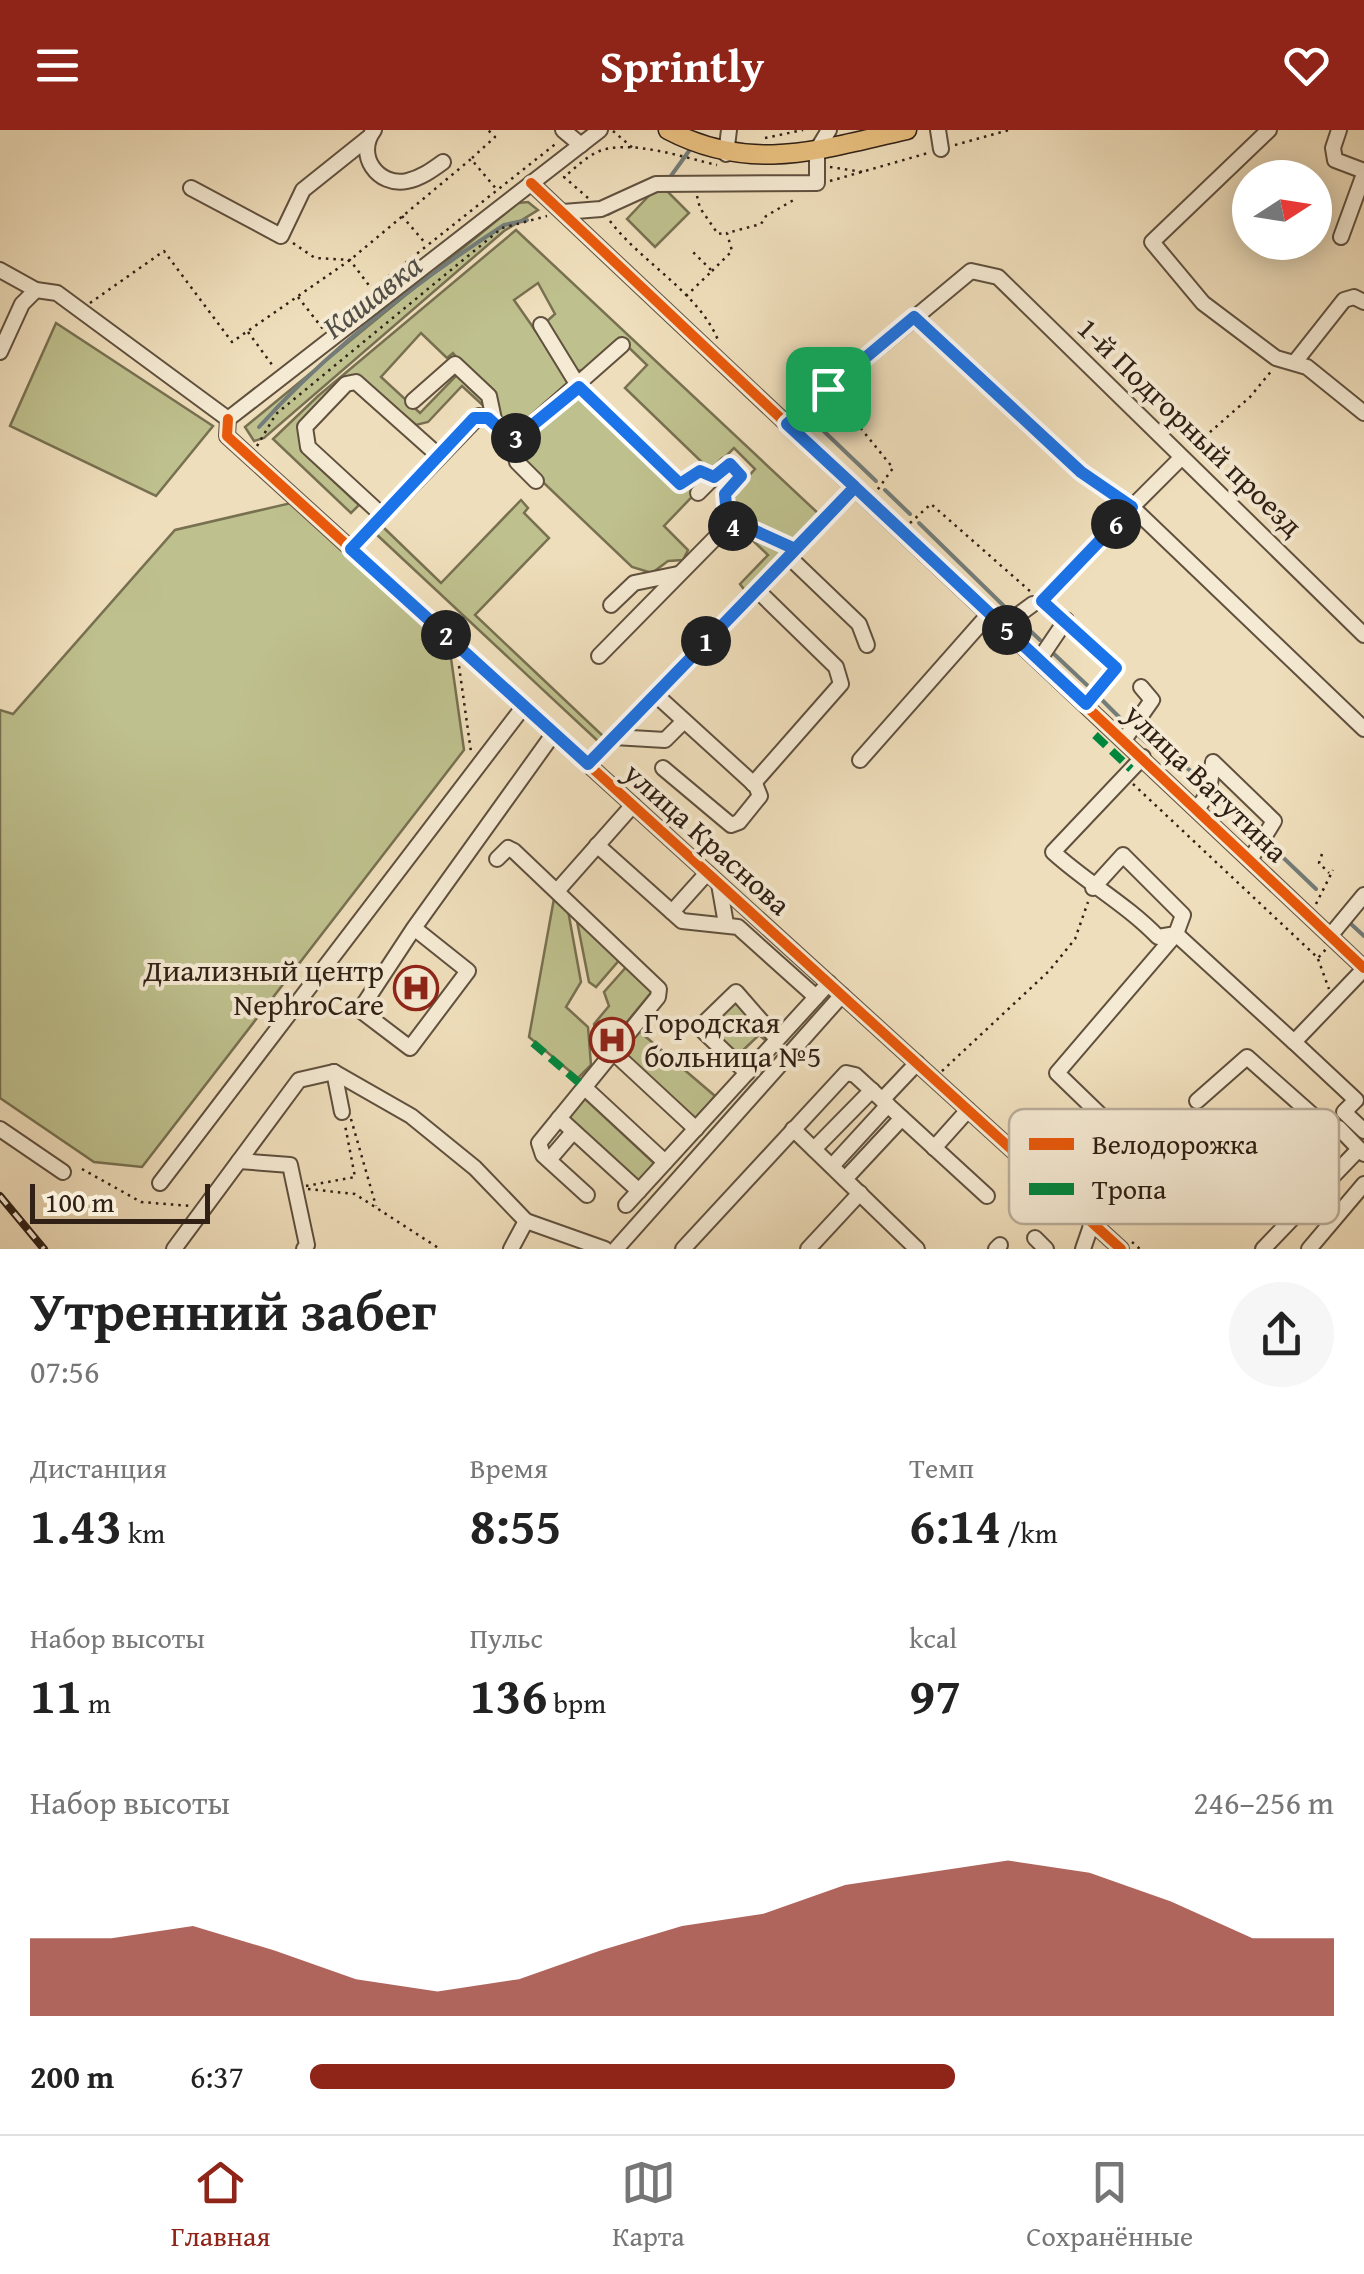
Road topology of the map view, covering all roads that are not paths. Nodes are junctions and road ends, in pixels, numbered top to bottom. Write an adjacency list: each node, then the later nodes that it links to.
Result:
1 (562, 130): 11 (street)
2 (600, 130): 11 (street)
3 (668, 130): 14 (main road)
4 (730, 130): 14 (street)
5 (830, 130): 13 (street)
6 (908, 130): 13 (main road)
7 (938, 130): 12 (street)
8 (1269, 130): 28 (street)
9 (1339, 130): 16 (street)
10 (372, 134): 15 (street); 18 (street)
11 (581, 145): 17 (street)
12 (941, 149)
13 (817, 150): 14 (main road); 19 (street)
14 (726, 154)
15 (443, 162)
16 (1364, 173): 20 (street)
17 (532, 183): 19 (street, улица Ватутина); 32 (street)
18 (191, 188)
19 (563, 212): 33 (street, улица Ватутина)
20 (1342, 237)
21 (0, 270): 22 (street, улица Краснова)
22 (36, 290): 27 (street); 32 (street, улица Краснова)
23 (1364, 302): 28 (street)
24 (914, 317): 33 (street); 37 (street, 1-й Подгорный проезд); 42 (street)
25 (541, 325): 29 (street)
26 (622, 344): 29 (street)
27 (0, 352)
28 (1289, 361): 31 (street)
29 (579, 387): 35 (street); 38 (street)
30 (413, 401): 34 (street)
31 (1364, 414)
32 (228, 420): 45 (street, улица Краснова)
33 (787, 424): 40 (street, улица Ватутина)
34 (496, 425): 35 (street); 36 (street)
35 (513, 441): 39 (street)
36 (439, 456): 43 (street); 43 (street)
37 (1181, 458): 42 (street); 53 (street, 1-й Подгорный проезд)
38 (714, 477): 41 (street); 44 (street)
39 (536, 480)
40 (855, 487): 46 (street); 50 (street, улица Ватутина)
41 (698, 493)
42 (1132, 507): 62 (street)
43 (382, 516): 45 (street)
44 (728, 526): 46 (street); 47 (street)
45 (351, 549): 60 (street, улица Краснова)
46 (792, 553): 48 (street); 54 (street)
47 (678, 574): 49 (street); 55 (street)
48 (756, 590): 58 (street); 70 (street)
49 (611, 605)
50 (990, 614): 52 (street, улица Ватутина); 67 (street)
51 (1066, 620): 52 (street); 56 (street); 59 (street)
52 (1003, 626): 56 (street, улица Ватутина)
53 (1364, 635)
54 (867, 645)
55 (599, 656)
56 (1039, 660): 59 (street, улица Ватутина)
57 (1141, 686): 65 (street)
58 (655, 694): 61 (street); 64 (street)
59 (1086, 704): 65 (street, улица Ватутина)
60 (524, 706): 63 (street, улица Краснова); 122 (street)
61 (684, 721): 64 (street); 70 (street)
62 (1364, 729)
63 (554, 733): 68 (street, улица Краснова); 83 (street)
64 (614, 737): 68 (street)
65 (1124, 740): 66 (street, улица Ватутина)
66 (1142, 757): 72 (street, улица Ватутина); 78 (street)
67 (860, 760)
68 (588, 764): 71 (street, улица Краснова)
69 (663, 768): 70 (street)
70 (753, 784)
71 (633, 805): 73 (street); 76 (street, улица Краснова)
72 (1198, 810): 75 (street, улица Ватутина); 75 (street)
73 (597, 845): 79 (street); 81 (street)
74 (498, 859): 79 (street)
75 (1250, 860): 85 (street, улица Ватутина)
76 (707, 873): 77 (street, улица Краснова); 81 (street)
77 (719, 884): 82 (street); 87 (street, улица Краснова)
78 (1093, 888): 84 (street); 84 (street)
79 (557, 891): 92 (street)
80 (1364, 895): 85 (street)
81 (672, 912): 82 (street)
82 (726, 924): 89 (street)
83 (414, 928): 83 (street)
84 (1176, 934): 91 (street); 99 (street)
85 (1332, 938): 86 (street, улица Ватутина)
86 (1364, 968): 91 (street)
87 (829, 983): 88 (street, улица Краснова); 89 (street)
88 (842, 994): 93 (street, улица Краснова); 138 (street)
89 (816, 997): 90 (street)
90 (778, 1039): 95 (street); 95 (street)
91 (1294, 1042): 108 (street)
92 (612, 1052): 96 (street); 106 (street)
93 (917, 1063): 97 (street); 101 (street, улица Краснова)
94 (334, 1072): 102 (street); 116 (street); 130 (street)
95 (747, 1073): 106 (street)
96 (584, 1087): 103 (street); 117 (street)
97 (881, 1098): 104 (street); 105 (street); 113 (street); 118 (street)
98 (1196, 1101): 100 (street)
99 (1095, 1109)
100 (1310, 1109)
101 (968, 1110): 111 (street, улица Краснова); 112 (street)
102 (342, 1112)
103 (558, 1118): 109 (street); 115 (street)
104 (902, 1118): 112 (street); 121 (street)
105 (793, 1128): 113 (street); 139 (street)
106 (696, 1129): 117 (street)
107 (0, 1130): 119 (street)
108 (1364, 1131)
109 (573, 1132): 115 (street); 123 (street)
110 (1339, 1133): 114 (street)
111 (1009, 1147)
112 (934, 1148): 127 (street)
113 (814, 1149): 118 (street)
114 (1362, 1152): 120 (street)
115 (548, 1160): 126 (street)
116 (239, 1161): 134 (street); 135 (street)
117 (665, 1162): 123 (street)
118 (832, 1166): 121 (street)
119 (62, 1172)
120 (1339, 1175)
121 (845, 1179): 124 (street)
122 (160, 1183)
123 (639, 1191): 128 (street)
124 (860, 1193): 140 (street); 141 (street)
125 (1361, 1194): 129 (street)
126 (588, 1195)
127 (987, 1196)
128 (626, 1204)
129 (1339, 1217)
130 (526, 1221): 136 (street); 137 (street)
131 (1094, 1224): 142 (street); 143 (street, улица Краснова)
132 (1289, 1224): 144 (street)
133 (1333, 1224): 145 (street)
134 (174, 1249)
135 (304, 1249)
136 (512, 1249)
137 (605, 1249)
138 (616, 1249)
139 (684, 1249)
140 (808, 1249)
141 (917, 1249)
142 (1083, 1249)
143 (1121, 1249)
144 (1264, 1249)
145 (1309, 1249)

